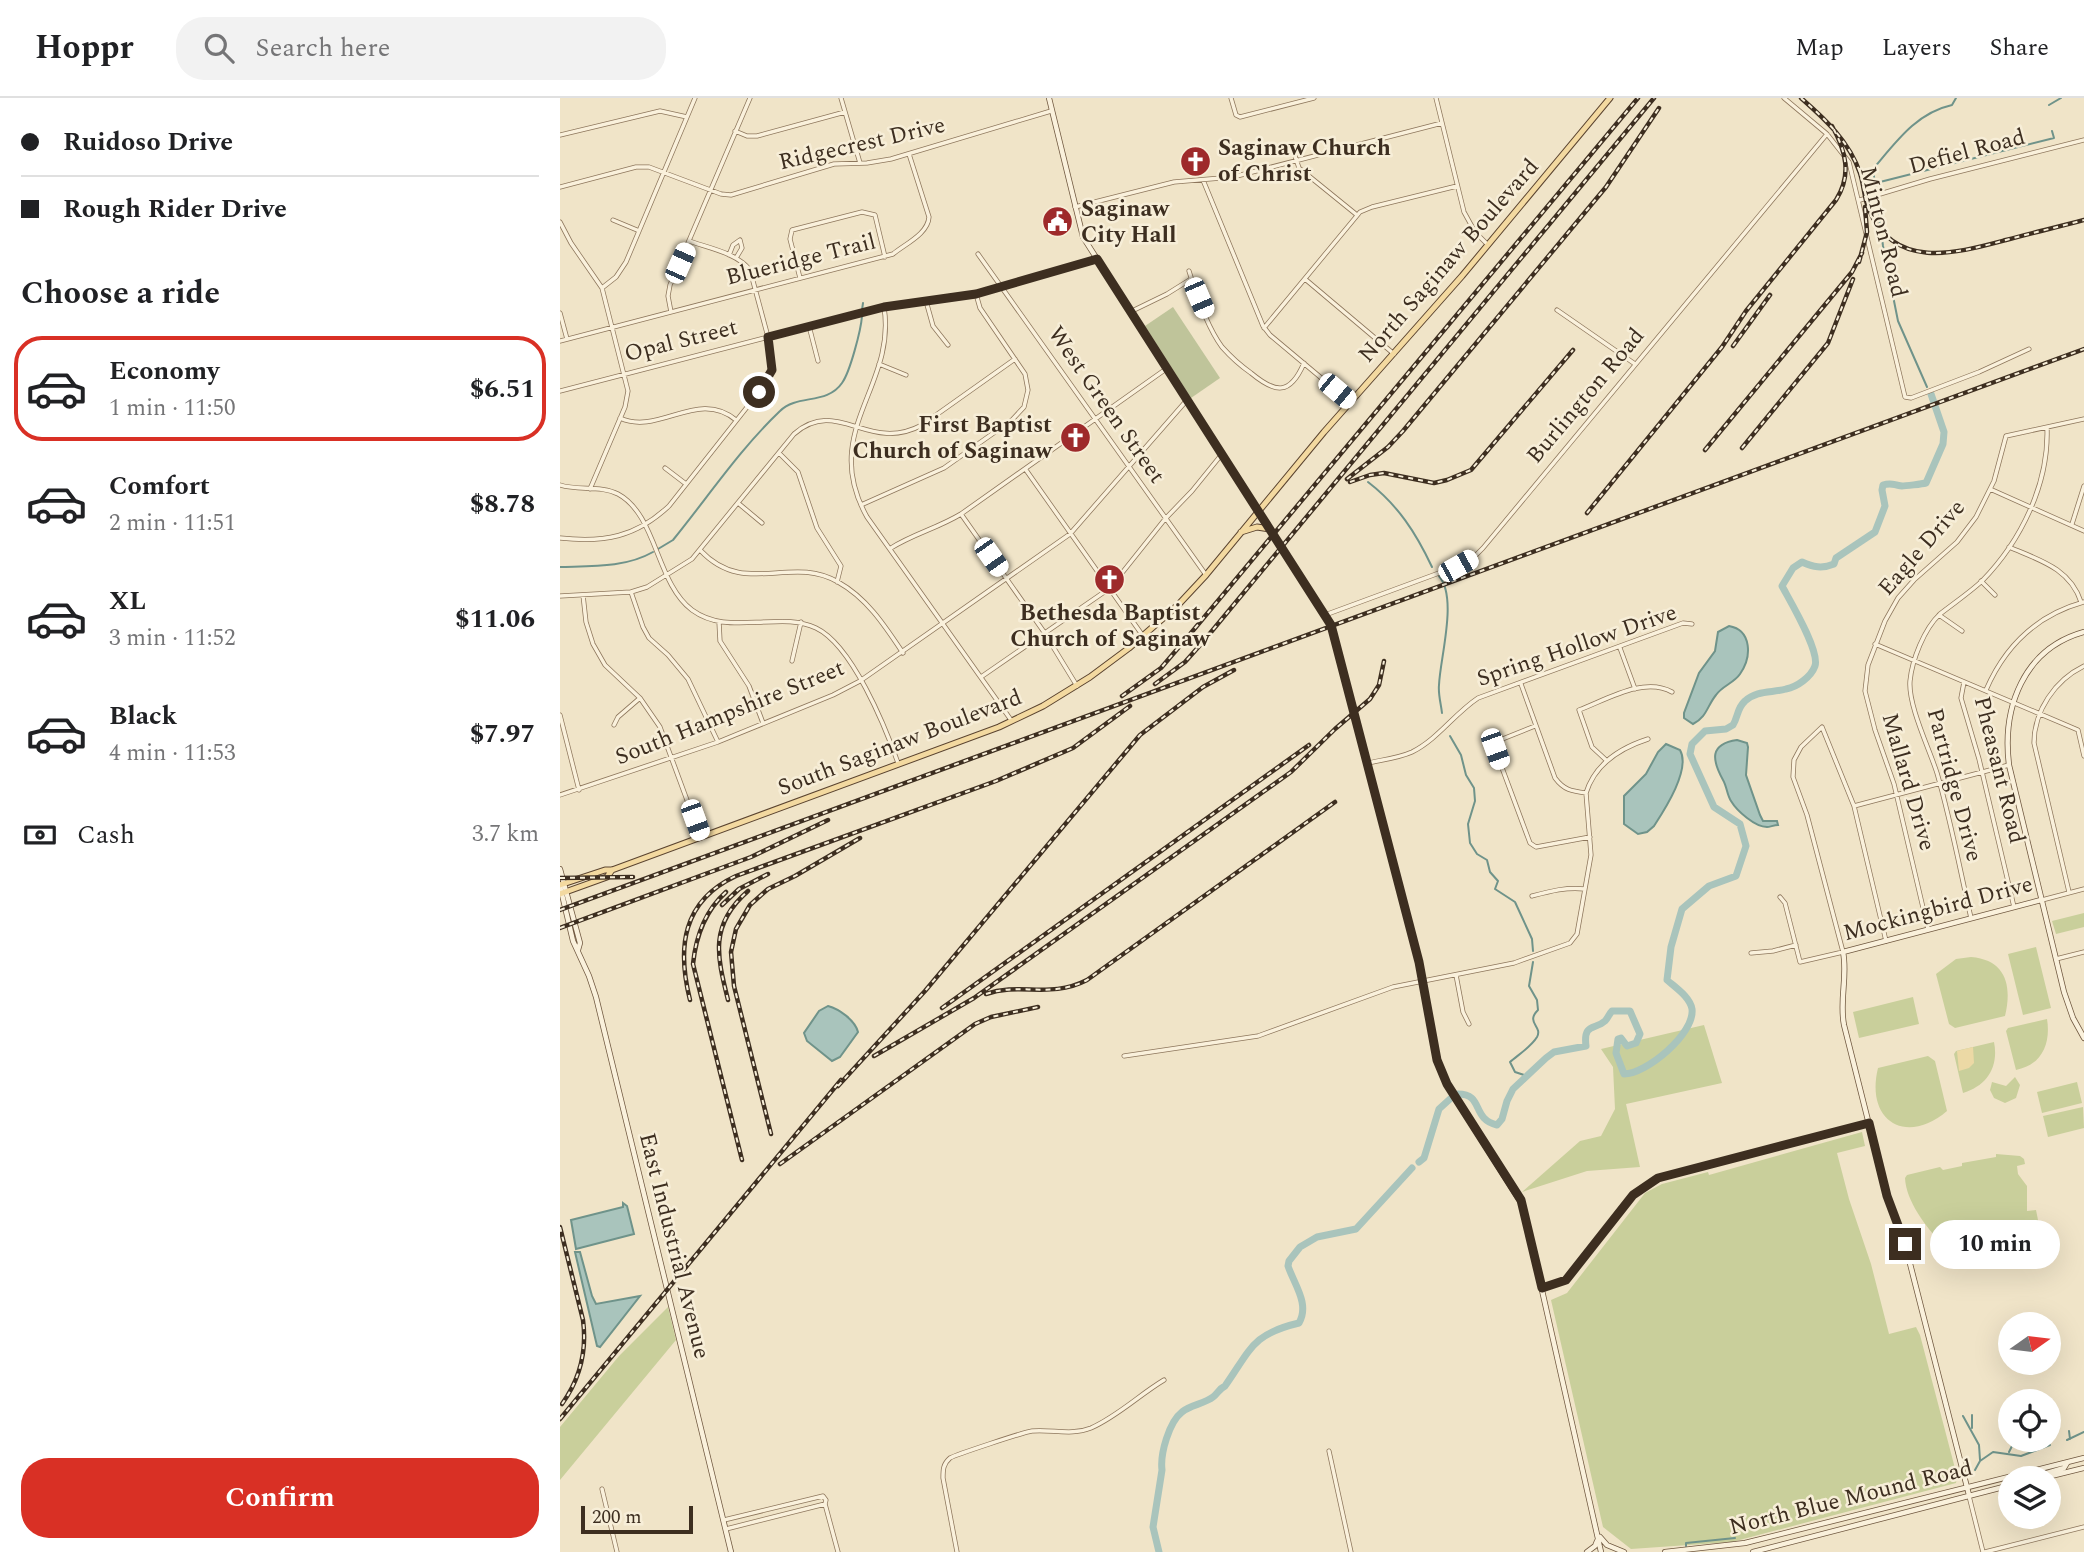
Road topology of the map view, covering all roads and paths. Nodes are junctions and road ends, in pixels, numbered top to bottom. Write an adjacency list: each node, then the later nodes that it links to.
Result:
1 (695, 98): 14 (street)
2 (750, 98): 16 (street)
3 (841, 98): 13 (street)
4 (1049, 98): 12 (main road)
5 (1231, 98): 11 (street)
6 (1277, 98): 11 (street)
7 (1314, 98): 11 (street)
8 (1436, 98): 15 (street)
9 (1609, 98): 36 (main road, North Saginaw Boulevard)
10 (1784, 98): 17 (street, Minton Road)
11 (1279, 107)
12 (1051, 111): 21 (street, Ridgecrest Drive); 30 (main road)
13 (845, 112): 16 (street); 23 (street)
14 (687, 117): 18 (street); 24 (street)
15 (1442, 123): 22 (street); 26 (street)
16 (735, 131): 28 (street)
17 (1828, 134): 29 (street, Minton Road); 68 (street, Burlington Road)
18 (560, 135)
19 (2084, 140): 29 (street, Defiel Road)
20 (1292, 147): 22 (street)
21 (909, 154): 23 (street, Ridgecrest Drive); 39 (street, Blueridge Trail)
22 (1296, 160): 25 (street); 31 (street)
23 (860, 163): 28 (street, Ridgecrest Drive)
24 (664, 171): 27 (street, Ridgecrest Drive); 28 (street, Ridgecrest Drive); 34 (street)
25 (1203, 179): 30 (street); 58 (street)
26 (1457, 186): 31 (street); 36 (street)
27 (560, 187)
28 (710, 190): 35 (street)
29 (1860, 200): 63 (street, Minton Road)
30 (1075, 207): 41 (main road)
31 (1357, 215): 45 (street)
32 (613, 220): 34 (street)
33 (560, 222): 47 (street)
34 (638, 230): 47 (street)
35 (690, 241): 38 (street); 53 (street)
36 (1488, 245): 64 (main road, North Saginaw Boulevard)
37 (978, 254): 46 (street, West Green Street)
38 (729, 255): 40 (street); 40 (street)
39 (885, 257): 43 (street, Blueridge Trail); 43 (street)
40 (736, 259): 48 (street)
41 (1097, 259): 46 (street, Opal Street); 54 (main road)
42 (1189, 271): 44 (street)
43 (800, 278): 48 (street, Blueridge Trail)
44 (1191, 279): 54 (street); 67 (street)
45 (1305, 279): 58 (street); 64 (street)
46 (1002, 287): 49 (street, Opal Street); 77 (street, West Green Street)
47 (602, 288): 57 (street)
48 (755, 289): 53 (street, Blueridge Trail); 59 (street)
49 (976, 294): 50 (street, Opal Street); 65 (street)
50 (926, 301): 51 (street, Opal Street); 62 (street)
51 (884, 307): 56 (street, Opal Street); 69 (street)
52 (1557, 310): 68 (street)
53 (671, 312): 57 (street, Blueridge Trail)
54 (1130, 312): 70 (main road)
55 (560, 313): 60 (street)
56 (809, 326): 59 (street, Opal Street); 66 (street)
57 (613, 327): 60 (street, Blueridge Trail); 71 (street)
58 (1264, 328): 67 (street)
59 (768, 337): 71 (street, Opal Street); 79 (street)
60 (567, 339): 61 (street, Blueridge Trail)
61 (560, 341)
62 (948, 345)
63 (2029, 349)
64 (1394, 354): 75 (main road, North Saginaw Boulevard)
65 (1015, 359): 80 (street); 93 (street)
66 (818, 361)
67 (1304, 363): 75 (street)
68 (1635, 363): 120 (street, Burlington Road)
69 (879, 364): 72 (street); 80 (street)
70 (1166, 369): 74 (main road); 77 (street)
71 (624, 374): 73 (street, Opal Street); 76 (street)
72 (906, 375)
73 (560, 391)
74 (1187, 400): 83 (main road); 84 (street, South Hampshire Street)
75 (1350, 402): 95 (main road, North Saginaw Boulevard)
76 (620, 418): 79 (street); 90 (street)
77 (1095, 419): 84 (street, West Green Street); 86 (street)
78 (2084, 419): 81 (street)
79 (736, 420): 87 (street)
80 (855, 428): 82 (street); 93 (street)
81 (2047, 428): 91 (street, Eagle Drive); 94 (street)
82 (779, 453): 92 (street); 113 (street)
83 (1222, 454): 95 (main road); 97 (street)
84 (1128, 467): 97 (street, West Green Street); 104 (street, South Hampshire Street)
85 (665, 468): 87 (street)
86 (1026, 470): 96 (street); 104 (street)
87 (686, 484): 100 (street)
88 (560, 485): 90 (street)
89 (2084, 486): 99 (street)
90 (590, 489): 100 (street)
91 (1990, 489): 94 (street); 130 (street, Eagle Drive)
92 (738, 503): 98 (street); 108 (street)
93 (860, 505): 107 (street)
94 (2031, 506): 99 (street); 106 (street)
95 (1259, 510): 101 (main road); 103 (main road, South Saginaw Boulevard)
96 (961, 514): 107 (street); 111 (street)
97 (1165, 519): 110 (street, West Green Street); 114 (street)
98 (762, 523)
99 (2071, 525): 102 (street)
100 (645, 527): 105 (street); 109 (street)
101 (1270, 529): 103 (main road); 120 (main road)
102 (2084, 531)
103 (1241, 532): 110 (main road, South Saginaw Boulevard)
104 (1070, 534): 111 (street, South Hampshire Street); 114 (street)
105 (560, 538)
106 (2009, 547): 112 (street); 119 (street)
107 (890, 548): 124 (street)
108 (700, 550): 109 (street); 113 (street)
109 (667, 574): 115 (street); 122 (street)
110 (1206, 575): 129 (main road, South Saginaw Boulevard)
111 (1007, 579): 124 (street, South Hampshire Street); 127 (street)
112 (1981, 581): 117 (street); 121 (street)
113 (837, 582): 132 (street)
114 (1110, 588): 127 (street); 129 (street)
115 (631, 593): 116 (street); 153 (street)
116 (583, 595): 118 (street); 144 (street)
117 (1995, 595)
118 (560, 596)
119 (2082, 602): 142 (street)
120 (1325, 615): 157 (main road)
121 (1939, 615): 126 (street); 133 (street, Partridge Drive)
122 (719, 622): 123 (street); 149 (street)
123 (801, 622): 134 (street); 137 (street)
124 (944, 624): 132 (street, South Hampshire Street); 136 (street)
125 (1692, 624): 131 (street, Spring Hollow Drive)
126 (1962, 631)
127 (1044, 632): 136 (street); 140 (street)
128 (2084, 632): 145 (main road)
129 (1143, 636): 140 (main road, South Saginaw Boulevard)
130 (1875, 644): 133 (street); 165 (street, Mallard Drive)
131 (1620, 647): 139 (street, Spring Hollow Drive); 141 (street)
132 (904, 653): 137 (street, South Hampshire Street)
133 (1915, 660): 138 (street); 161 (street, Partridge Drive)
134 (793, 661)
135 (2084, 666): 146 (street)
136 (981, 677): 148 (street)
137 (860, 681): 149 (street, South Hampshire Street); 158 (street)
138 (1965, 682): 142 (street); 160 (street, Pheasant Road)
139 (1521, 684): 151 (street); 157 (street, Spring Hollow Drive)
140 (1077, 686): 148 (main road, South Saginaw Boulevard)
141 (1634, 689): 143 (street); 156 (street)
142 (1986, 690): 145 (street)
143 (1672, 692)
144 (640, 698): 150 (street); 155 (street)
145 (2013, 701): 146 (street); 159 (main road)
146 (2039, 713): 154 (street); 174 (street)
147 (560, 715): 162 (street)
148 (1012, 722): 158 (main road, South Saginaw Boulevard)
149 (763, 723): 153 (street, South Hampshire Street)
150 (614, 725)
151 (1535, 726): 163 (street); 167 (street)
152 (1648, 739): 156 (street)
153 (718, 741): 155 (street, South Hampshire Street)
154 (2084, 756)
155 (671, 758): 162 (street, South Hampshire Street); 168 (street)
156 (1606, 760): 163 (street)
157 (1367, 763): 189 (main road)
158 (899, 765): 168 (main road, South Saginaw Boulevard)
159 (2009, 765): 160 (street); 178 (main road)
160 (1982, 772): 161 (street); 179 (street, Pheasant Road)
161 (1940, 785): 165 (street); 180 (street, Partridge Drive)
162 (579, 790): 164 (street, South Hampshire Street)
163 (1586, 793): 167 (street)
164 (560, 795)
165 (1897, 795): 166 (street); 181 (street, Mallard Drive)
166 (1853, 806): 182 (street); 184 (street)
167 (1590, 837): 172 (street)
168 (701, 838): 170 (main road, South Saginaw Boulevard)
169 (560, 869): 171 (main road, East Industrial Avenue)
170 (612, 870): 171 (main road, South Saginaw Boulevard); 175 (main road, South Saginaw Boulevard)
171 (561, 885): 175 (main road, East Industrial Avenue)
172 (1585, 889): 176 (street); 188 (street)
173 (2084, 889): 174 (street, Mockingbird Drive)
174 (2069, 892): 178 (street, Mockingbird Drive)
175 (563, 893): 207 (main road, East Industrial Avenue)
176 (1532, 896)
177 (1780, 897): 183 (street)
178 (2041, 900): 179 (main road, Mockingbird Drive); 187 (main road)
179 (2014, 907): 180 (main road, Mockingbird Drive)
180 (1971, 918): 181 (main road, Mockingbird Drive)
181 (1928, 929): 182 (main road, Mockingbird Drive)
182 (1886, 941): 184 (main road, Mockingbird Drive)
183 (1796, 945): 184 (street, Mockingbird Drive); 185 (street)
184 (1843, 952): 193 (main road)
185 (1751, 953)
186 (2084, 953): 187 (street)
187 (2056, 959): 191 (main road)
188 (1456, 975): 189 (street); 190 (street)
189 (1424, 981): 192 (street); 194 (main road)
190 (1469, 1024)
191 (2084, 1038)
192 (1124, 1056)
193 (1869, 1123): 194 (street); 202 (main road)
194 (1542, 1288): 210 (main road)
195 (1164, 1380): 216 (street)
196 (1329, 1451): 217 (street)
197 (2084, 1458): 198 (main road, North Blue Mound Road)
198 (2067, 1462): 200 (main road); 202 (main road, North Blue Mound Road)
199 (2084, 1468): 201 (main road)
200 (2061, 1469)
201 (2061, 1474)
202 (1967, 1488): 205 (main road); 211 (main road, North Blue Mound Road)
203 (1998, 1488): 205 (main road, North Blue Mound Road)
204 (602, 1489): 213 (street)
205 (1969, 1495): 223 (main road, North Blue Mound Road); 224 (street)
206 (825, 1504): 207 (street); 209 (street); 215 (street)
207 (724, 1520): 209 (main road, East Industrial Avenue)
208 (2084, 1527): 224 (street)
209 (726, 1529): 214 (main road, East Industrial Avenue)
210 (1597, 1533): 218 (main road); 219 (main road); 220 (main road)
211 (1745, 1543): 212 (main road, North Blue Mound Road); 223 (main road)
212 (1733, 1545): 221 (main road, North Blue Mound Road); 222 (main road)
213 (617, 1552)
214 (732, 1552)
215 (838, 1552)
216 (957, 1552)
217 (1351, 1552)
218 (1587, 1552)
219 (1601, 1552)
220 (1624, 1552)
221 (1665, 1552)
222 (1735, 1552)
223 (1750, 1552)
224 (1984, 1552)

